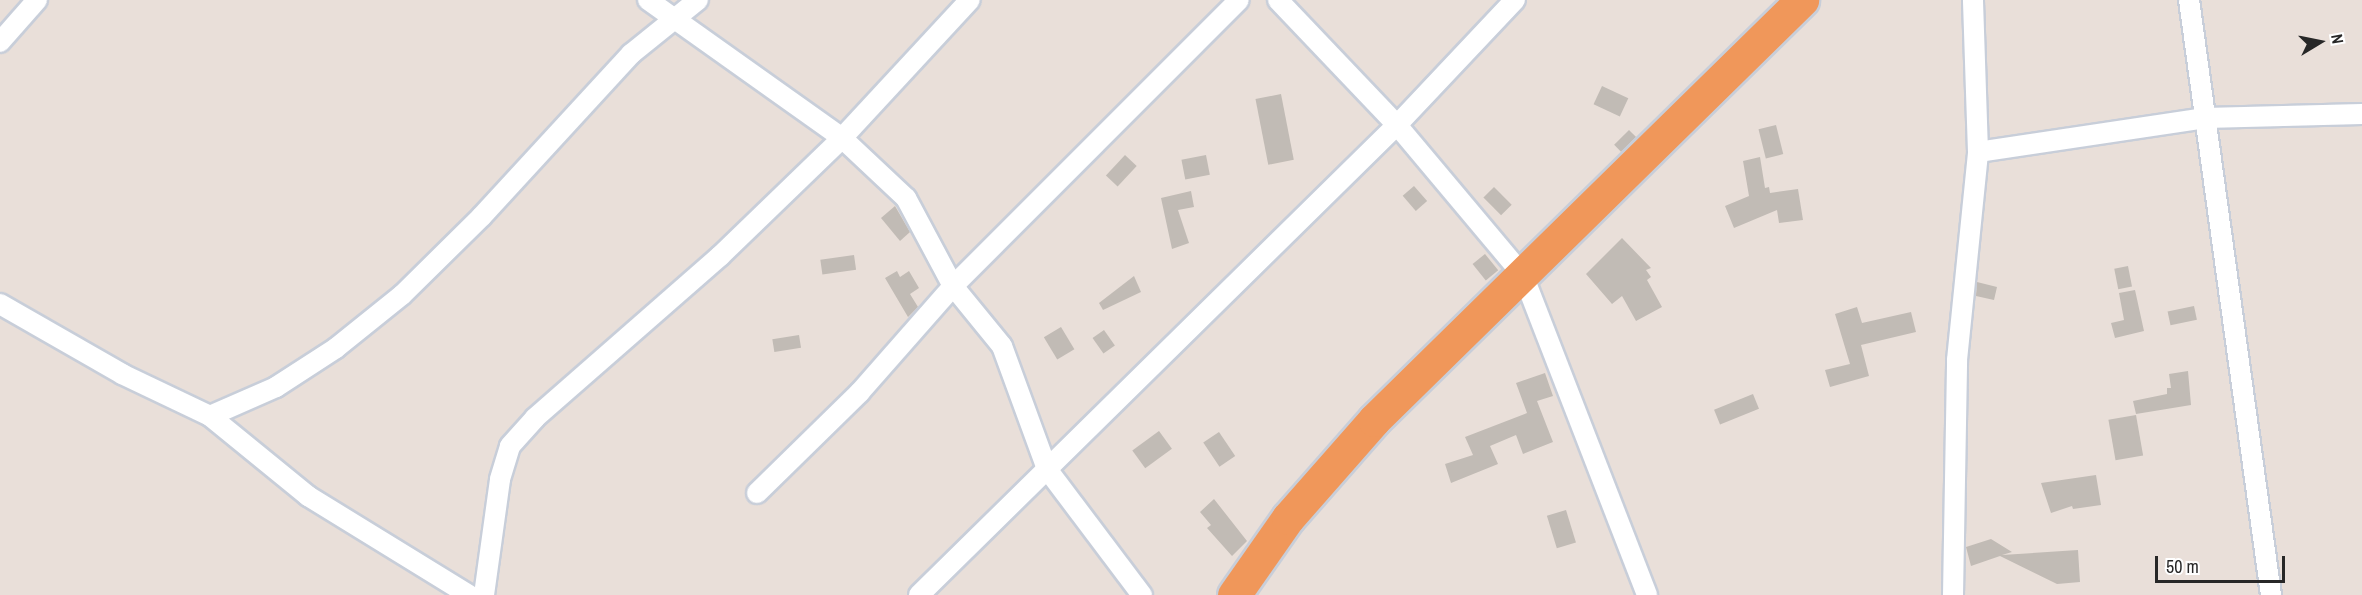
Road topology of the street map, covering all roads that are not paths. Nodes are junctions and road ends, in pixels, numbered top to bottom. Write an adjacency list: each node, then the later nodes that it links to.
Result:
1 (37, 0): 12 (street)
2 (648, 0): 11 (street)
3 (698, 0): 11 (street)
4 (970, 0): 16 (street)
5 (1239, 0): 19 (street)
6 (1278, 0): 15 (street)
7 (1515, 0): 15 (street)
8 (1802, 0): 18 (highway)
9 (1973, 0): 17 (street)
10 (2189, 0): 14 (street)
11 (676, 20): 16 (street); 21 (street)
12 (0, 42)
13 (2362, 114): 14 (street)
14 (2205, 118): 17 (street); 31 (street)
15 (1397, 126): 18 (street); 22 (street)
16 (842, 138): 19 (street); 25 (street)
17 (1978, 152): 30 (street)
18 (1523, 275): 28 (highway); 29 (street)
19 (953, 286): 22 (street); 23 (street)
20 (0, 304): 21 (street)
21 (210, 416): 24 (street)
22 (1047, 469): 26 (street); 27 (street)
23 (756, 493)
24 (470, 595)
25 (484, 595)
26 (919, 595)
27 (1142, 595)
28 (1234, 595)
29 (1647, 595)
30 (1953, 595)
31 (2271, 595)

